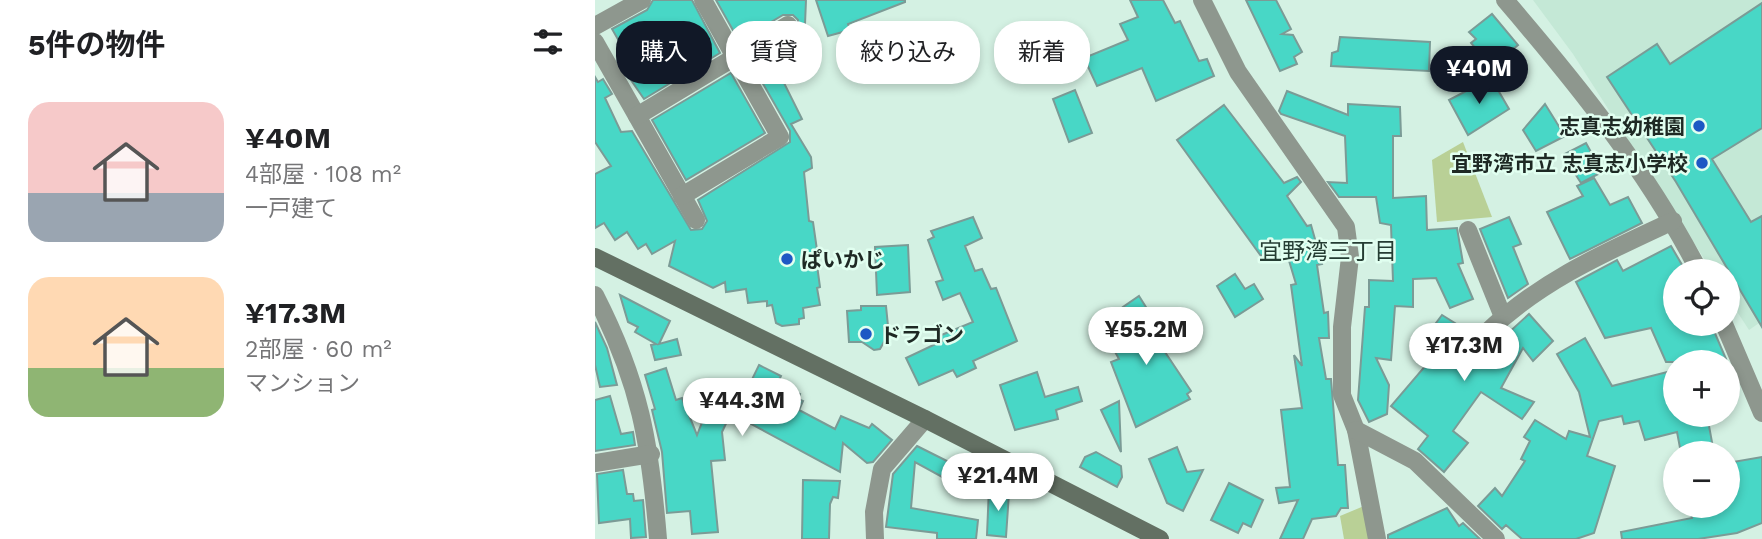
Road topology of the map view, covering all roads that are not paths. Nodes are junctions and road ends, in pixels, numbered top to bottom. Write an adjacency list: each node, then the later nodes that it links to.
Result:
1 (642, 0): 5 (street)
2 (703, 0): 6 (street)
3 (1202, 0): 24 (street)
4 (1506, 0): 13 (street)
5 (595, 26)
6 (726, 41)
7 (595, 42): 10 (street)
8 (726, 62): 10 (street)
9 (750, 84): 11 (street)
10 (637, 116): 11 (street)
11 (682, 196): 12 (street)
12 (696, 220)
13 (1673, 221): 16 (street); 18 (street)
14 (1468, 230): 18 (street)
15 (595, 257): 23 (street)
16 (1693, 259)
17 (595, 295): 25 (street)
18 (1503, 317): 19 (street)
19 (1485, 334)
20 (1731, 336): 21 (street)
21 (1757, 384): 22 (street)
22 (1762, 413)
23 (925, 419): 28 (street); 29 (street)
24 (1356, 430): 30 (street); 31 (street)
25 (651, 454): 26 (street); 27 (street)
26 (595, 463)
27 (658, 539)
28 (875, 539)
29 (1160, 539)
30 (1377, 539)
31 (1496, 539)

